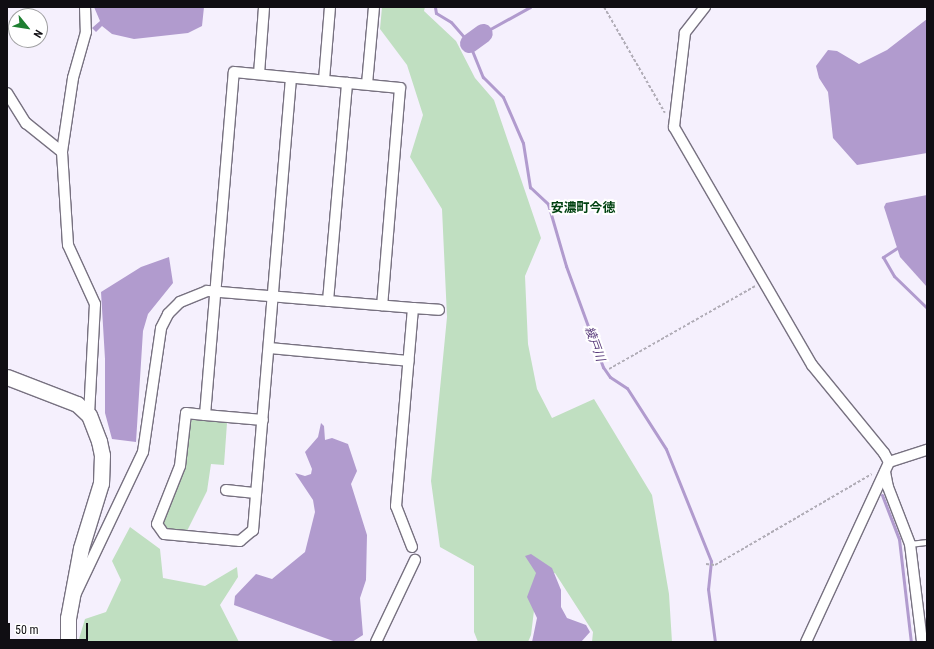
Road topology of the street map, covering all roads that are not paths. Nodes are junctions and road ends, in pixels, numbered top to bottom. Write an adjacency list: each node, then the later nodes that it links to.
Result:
1 (85, 7): 12 (street)
2 (264, 7): 6 (street)
3 (330, 7): 8 (street)
4 (374, 7): 10 (street)
5 (704, 7): 26 (street)
6 (259, 74): 7 (street); 13 (street)
7 (291, 78): 8 (street); 14 (street)
8 (324, 80): 9 (street)
9 (347, 83): 10 (street); 15 (street)
10 (366, 84): 16 (street)
11 (7, 93): 12 (street)
12 (62, 152): 22 (street)
13 (215, 291): 14 (street); 23 (street); 33 (street)
14 (273, 296): 15 (street); 19 (street)
15 (328, 301): 16 (street)
16 (382, 305): 17 (street)
17 (413, 308): 18 (street); 20 (street)
18 (439, 310)
19 (269, 348): 20 (street); 24 (street)
20 (408, 361): 31 (street)
21 (7, 376): 22 (street)
22 (89, 415): 33 (street)
23 (205, 415): 24 (street); 28 (street)
24 (263, 420): 28 (street)
25 (927, 450): 26 (street)
26 (887, 467): 30 (street); 36 (street)
27 (226, 490): 28 (street)
28 (256, 493)
29 (927, 542): 30 (lane)
30 (910, 544): 37 (street)
31 (412, 547)
32 (415, 560): 35 (street)
33 (72, 602): 34 (street)
34 (68, 642)
35 (376, 642)
36 (806, 642)
37 (922, 642)

